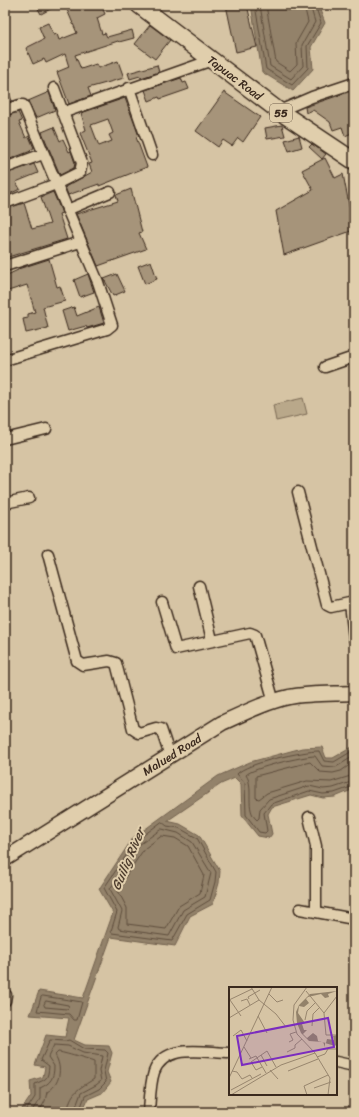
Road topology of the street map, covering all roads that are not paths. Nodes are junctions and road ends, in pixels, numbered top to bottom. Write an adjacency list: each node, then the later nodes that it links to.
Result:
1 (139, 5): 2 (main road, Tapuac Road / 55)
2 (212, 60): 5 (street); 7 (main road, Tapuac Road / 55)
3 (354, 83): 7 (street)
4 (54, 88): 8 (street)
5 (129, 88): 8 (street); 10 (street)
6 (5, 110): 9 (street)
7 (279, 111): 11 (main road, Tapuac Road / 55)
8 (62, 113): 13 (street)
9 (43, 154): 12 (street); 13 (street)
10 (152, 155)
11 (354, 161)
12 (5, 168)
13 (56, 184): 15 (street); 16 (street)
14 (110, 192): 16 (street)
15 (5, 203)
16 (67, 210): 17 (street)
17 (80, 242): 18 (street); 20 (street)
18 (5, 266)
19 (354, 357): 21 (street)
20 (5, 360)
21 (325, 367)
22 (46, 429): 23 (street)
23 (5, 439)
24 (298, 492): 30 (street)
25 (30, 498): 26 (street)
26 (5, 503)
27 (48, 554): 35 (street)
28 (199, 586): 32 (street)
29 (162, 602): 32 (street)
30 (352, 603): 31 (street)
31 (354, 639)
32 (212, 640): 34 (street)
33 (354, 693): 34 (street, Malued Road)
34 (274, 702): 35 (street, Malued Road)
35 (170, 756): 37 (street, Malued Road)
36 (309, 818): 39 (street)
37 (5, 860)
38 (300, 909): 39 (street)
39 (316, 912): 40 (street)
40 (354, 920)
41 (229, 1053): 44 (street)
42 (337, 1062): 43 (street)
43 (354, 1066)
44 (149, 1112)

